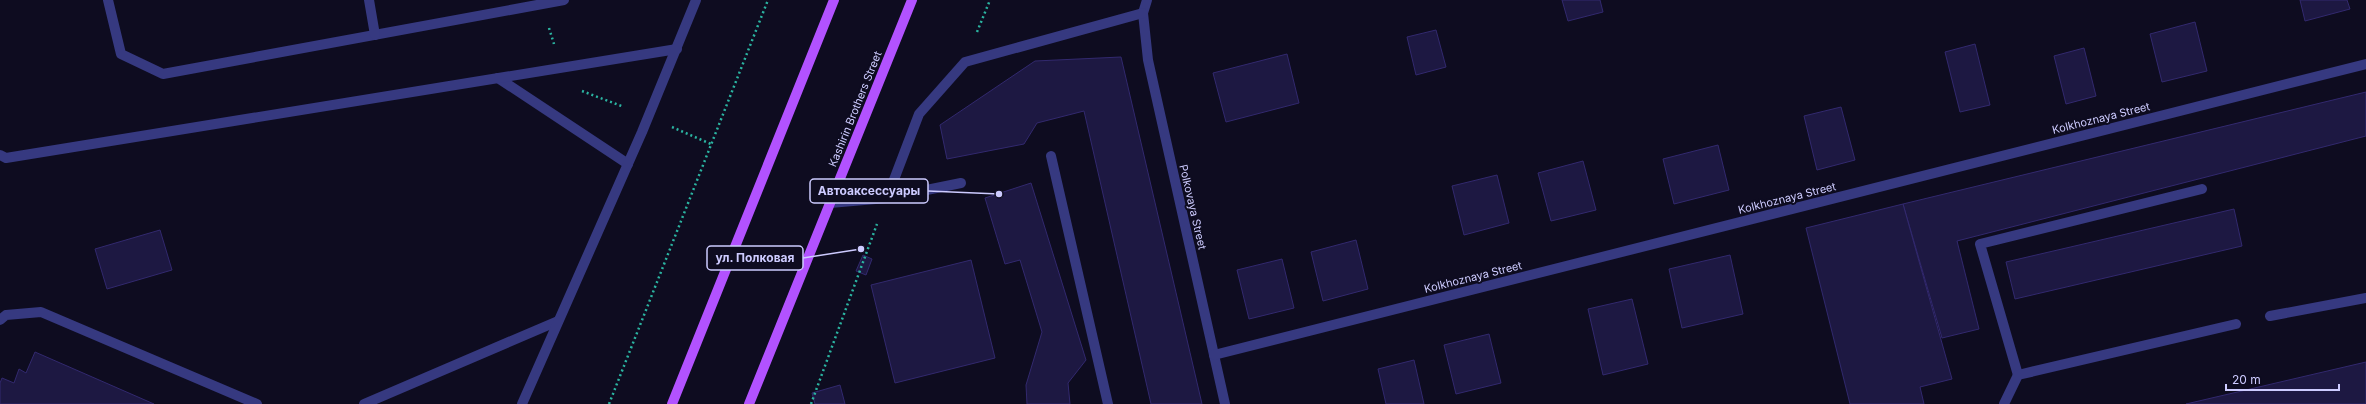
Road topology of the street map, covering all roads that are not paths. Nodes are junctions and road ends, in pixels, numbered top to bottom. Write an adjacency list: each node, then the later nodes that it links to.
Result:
1 (108, 0): 9 (street)
2 (369, 0): 9 (street)
3 (564, 0): 9 (street)
4 (696, 0): 10 (street)
5 (834, 0): 30 (main road)
6 (912, 0): 19 (main road, Kashirin Brothers Street)
7 (1147, 0): 8 (street)
8 (1143, 13): 18 (street); 25 (street, Polkovaya Street)
9 (375, 35)
10 (677, 49): 12 (street); 15 (street)
11 (2366, 64): 25 (street, Kolkhoznaya Street)
12 (498, 78): 13 (street); 15 (street)
13 (0, 156)
14 (1051, 156): 32 (street)
15 (628, 164): 23 (street)
16 (961, 183): 18 (street)
17 (2202, 189): 26 (street)
18 (887, 198): 19 (street)
19 (830, 203): 31 (main road, Kashirin Brothers Street)
20 (2366, 298): 21 (street)
21 (2270, 316)
22 (0, 320): 27 (street)
23 (558, 321): 28 (street); 29 (street)
24 (2236, 324): 26 (street)
25 (1214, 354): 33 (street, Polkovaya Street)
26 (2018, 375): 34 (street)
27 (257, 404)
28 (364, 404)
29 (522, 404)
30 (672, 404)
31 (749, 404)
32 (1108, 404)
33 (1226, 404)
34 (2004, 404)

